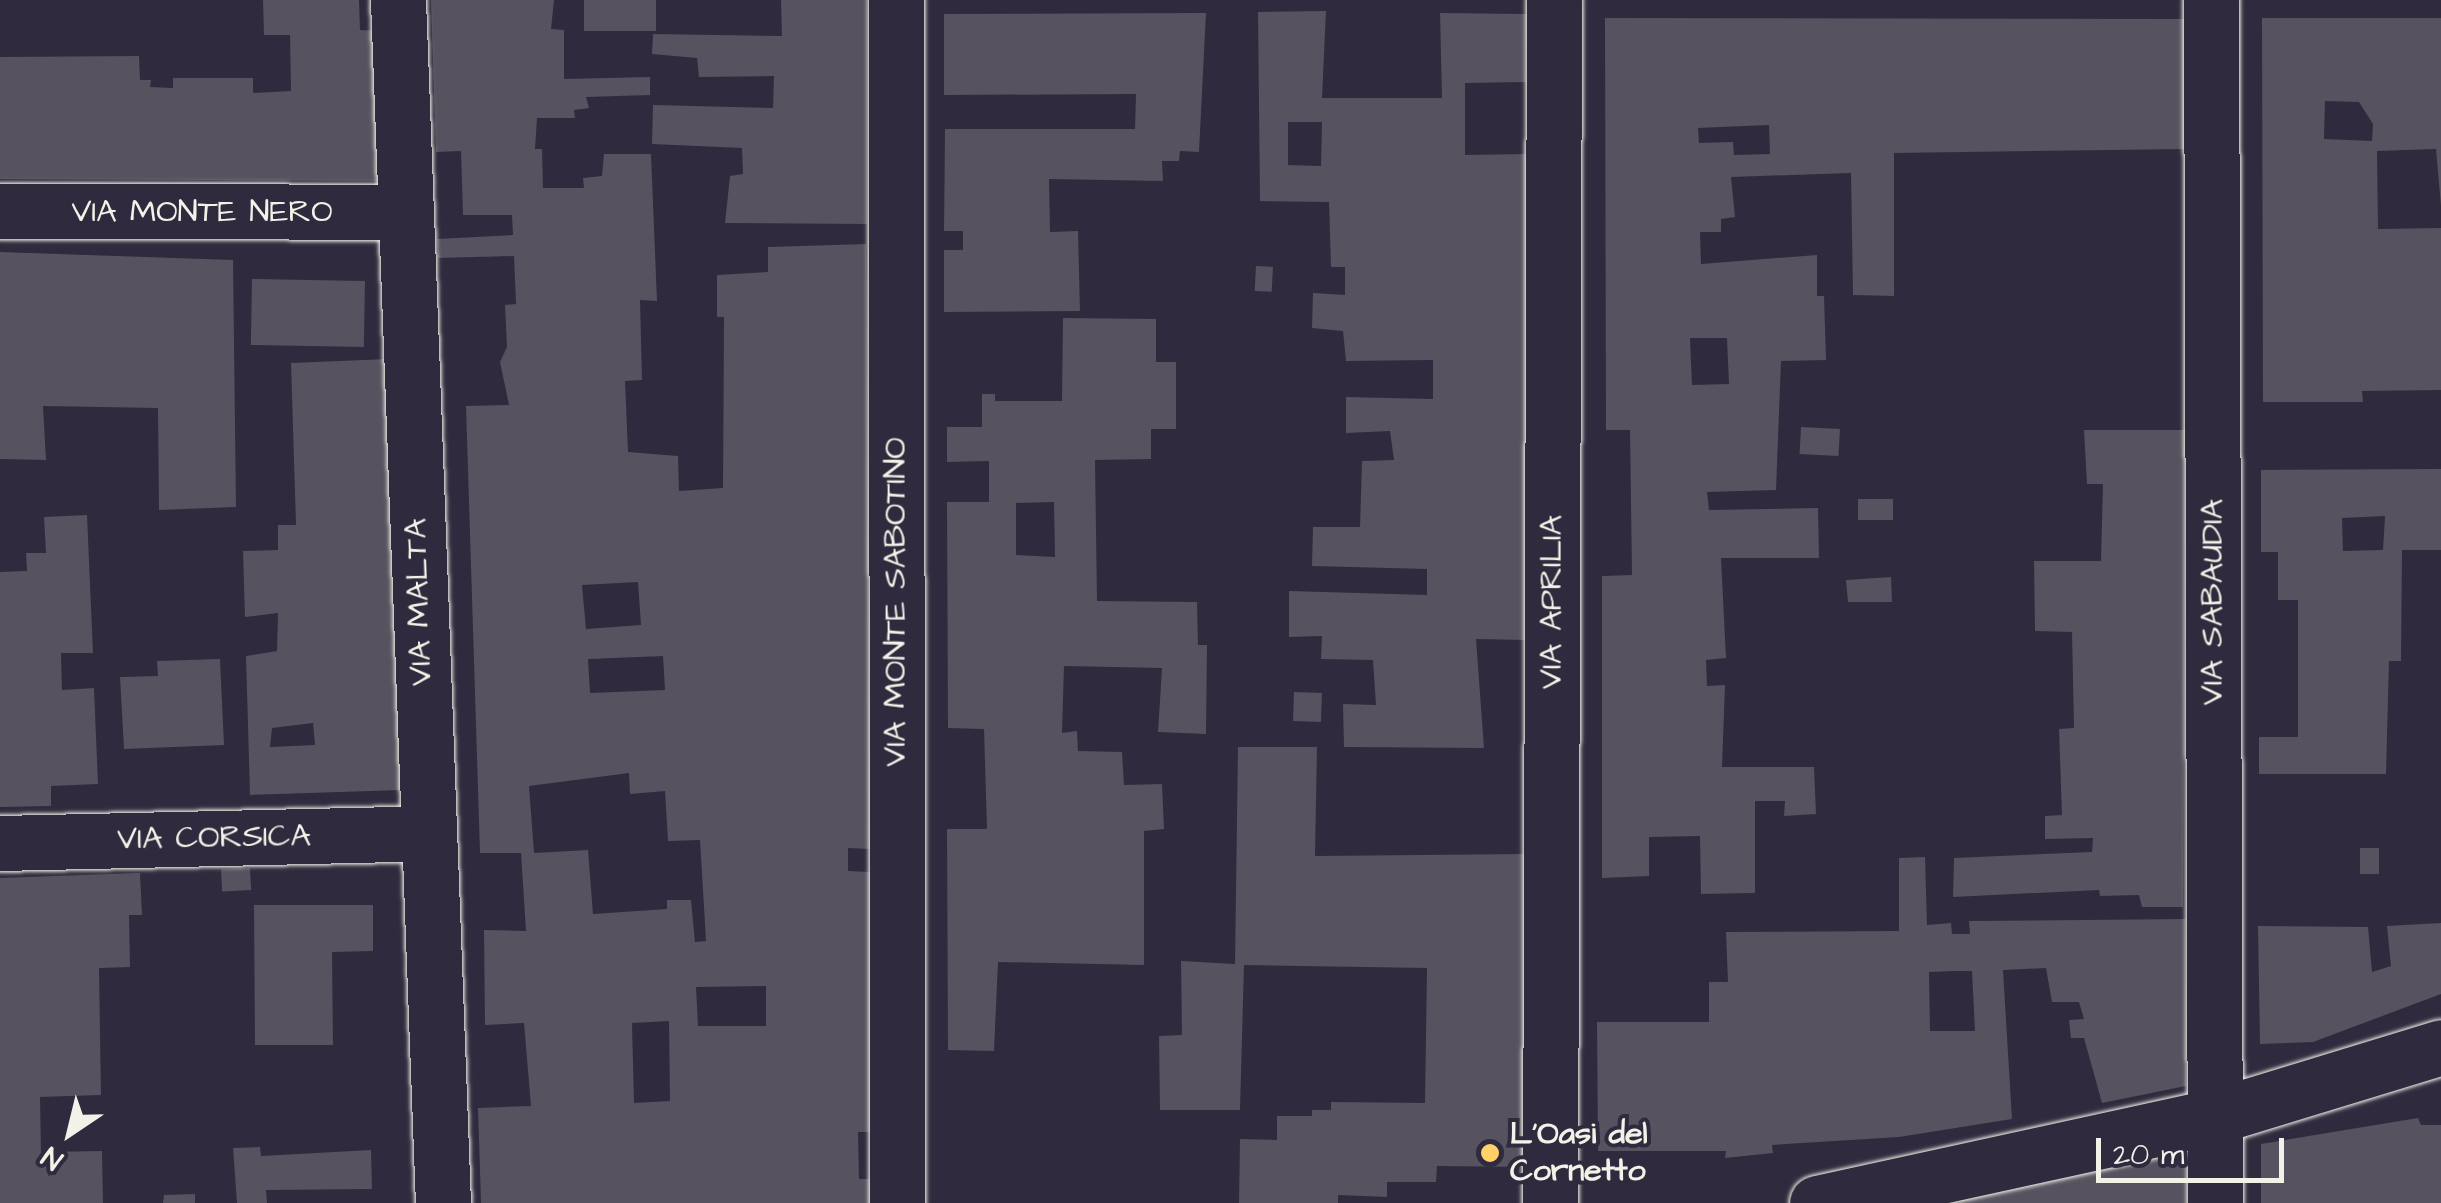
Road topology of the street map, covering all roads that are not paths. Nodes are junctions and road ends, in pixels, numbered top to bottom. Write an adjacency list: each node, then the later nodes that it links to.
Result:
1 (398, 0): 6 (street, VIA MALTA)
2 (896, 0): 13 (street, VIA MONTE SABOTINO)
3 (1554, 0): 14 (street, VIA APRILIA)
4 (2211, 0): 10 (street, VIA SABAUDIA)
5 (0, 211): 6 (street, VIA MONTE NERO)
6 (403, 212): 7 (street, VIA MALTA)
7 (429, 833): 8 (street, VIA CORSICA); 12 (street, VIA MALTA)
8 (0, 843)
9 (2441, 1047): 10 (street)
10 (2216, 1116): 11 (street); 15 (street, VIA SABAUDIA)
11 (1822, 1202)
12 (443, 1203)
13 (897, 1203)
14 (1550, 1203)
15 (2215, 1203)

